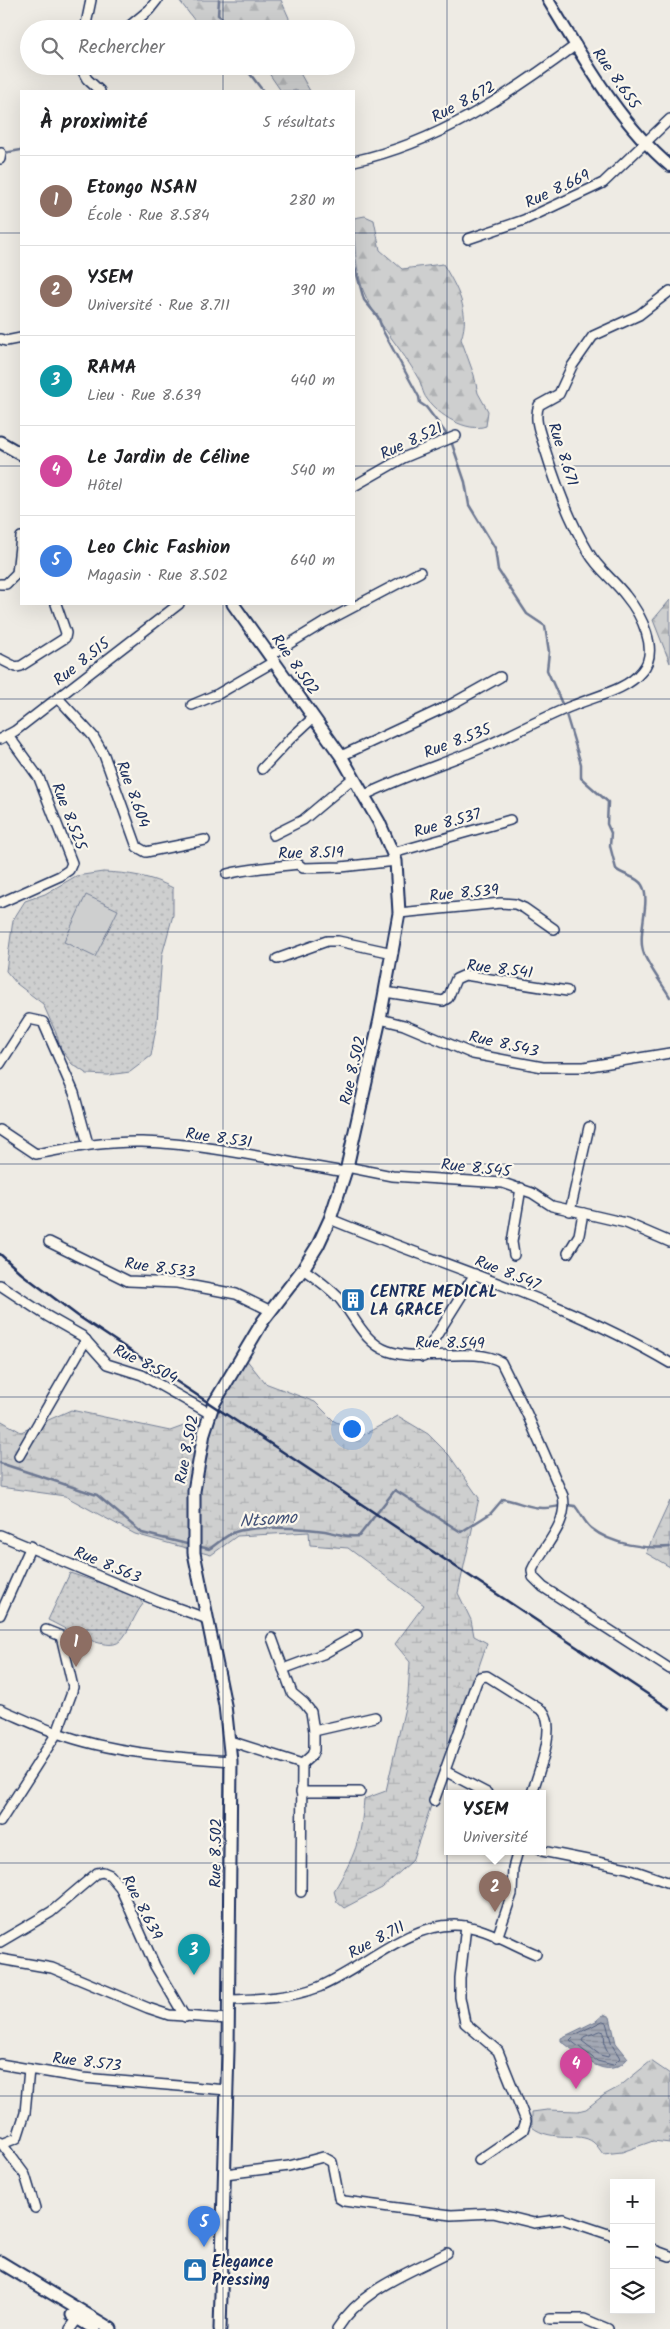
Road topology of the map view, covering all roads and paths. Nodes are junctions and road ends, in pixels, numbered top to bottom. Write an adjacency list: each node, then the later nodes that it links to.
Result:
1 (91, 0): 4 (street)
2 (157, 0): 5 (street)
3 (548, 0): 6 (street, Rue 8.655)
4 (87, 20)
5 (136, 20)
6 (576, 46): 10 (street, Rue 8.655); 11 (street, Rue 8.672)
7 (85, 75): 8 (street)
8 (99, 90)
9 (670, 119): 10 (street, Rue 8.669)
10 (646, 142): 12 (street, Rue 8.655); 13 (street, Rue 8.669)
11 (355, 161)
12 (670, 166)
13 (468, 239)
14 (670, 291): 27 (street, Rue 8.671)
15 (20, 338): 16 (street)
16 (0, 339)
17 (456, 436): 20 (street, Rue 8.521)
18 (0, 442): 19 (main road)
19 (20, 453)
20 (355, 485)
21 (20, 546): 23 (street)
22 (420, 572): 28 (street)
23 (0, 584)
24 (56, 605): 29 (street)
25 (178, 605): 31 (street, Rue 8.515)
26 (234, 605): 28 (main road, Rue 8.502)
27 (647, 639): 38 (street, Rue 8.535)
28 (273, 658): 32 (street); 33 (main road, Rue 8.502)
29 (0, 659)
30 (500, 676): 35 (street)
31 (58, 698): 34 (street, Rue 8.515); 41 (street, Rue 8.604)
32 (192, 705)
33 (314, 717): 35 (main road, Rue 8.502); 36 (street)
34 (4, 737): 44 (street, Rue 8.525)
35 (340, 756): 37 (main road, Rue 8.502)
36 (262, 769)
37 (353, 778): 38 (main road, Rue 8.502); 40 (street)
38 (363, 796): 42 (main road, Rue 8.502)
39 (510, 820): 42 (street, Rue 8.537)
40 (273, 835)
41 (205, 840)
42 (394, 857): 43 (street, Rue 8.519); 45 (main road, Rue 8.502)
43 (227, 874)
44 (0, 903)
45 (399, 913): 46 (street, Rue 8.539); 47 (main road, Rue 8.502)
46 (554, 929)
47 (393, 953): 48 (street); 50 (main road, Rue 8.502)
48 (277, 959)
49 (567, 991): 50 (street, Rue 8.541)
50 (385, 992): 51 (main road, Rue 8.502)
51 (380, 1019): 52 (street, Rue 8.543); 57 (main road, Rue 8.502)
52 (670, 1053)
53 (0, 1064): 56 (street)
54 (588, 1127): 59 (street)
55 (0, 1130): 56 (street, Rue 8.531)
56 (88, 1144): 57 (street, Rue 8.531)
57 (346, 1169): 58 (street, Rue 8.545); 61 (main road, Rue 8.502)
58 (521, 1188): 59 (street, Rue 8.545); 65 (street)
59 (570, 1211): 60 (street, Rue 8.545)
60 (583, 1213): 63 (street, Rue 8.545); 64 (street)
61 (330, 1219): 66 (main road, Rue 8.502); 67 (street, Rue 8.547)
62 (49, 1242): 69 (street, Rue 8.533)
63 (670, 1242)
64 (568, 1254)
65 (514, 1255)
66 (303, 1269): 69 (main road, Rue 8.502); 71 (street, Rue 8.549)
67 (474, 1274): 71 (street); 72 (street, Rue 8.547)
68 (0, 1285): 70 (street, Rue 8.504)
69 (271, 1311): 73 (main road, Rue 8.502)
70 (86, 1340): 73 (street, Rue 8.504); 74 (street)
71 (423, 1357): 83 (street, Rue 8.549)
72 (670, 1363)
73 (209, 1413): 78 (main road, Rue 8.502)
74 (19, 1456)
75 (0, 1534): 76 (street, Rue 8.563)
76 (31, 1546): 77 (street); 78 (street, Rue 8.563)
77 (0, 1615)
78 (206, 1618): 88 (main road, Rue 8.502)
79 (46, 1630): 87 (street)
80 (357, 1634): 82 (street)
81 (272, 1638): 82 (street)
82 (283, 1669): 86 (street)
83 (670, 1669)
84 (0, 1709): 87 (street)
85 (375, 1717): 86 (street)
86 (314, 1731): 90 (street)
87 (57, 1733): 89 (street); 97 (street)
88 (230, 1741): 89 (main road, Rue 8.502); 90 (street)
89 (231, 1761): 107 (main road, Rue 8.502)
90 (302, 1764): 94 (street)
91 (445, 1771): 92 (street); 93 (street); 96 (street)
92 (481, 1790)
93 (533, 1790)
94 (301, 1792): 95 (street); 101 (street)
95 (360, 1792)
96 (434, 1801)
97 (0, 1822)
98 (546, 1851): 100 (street)
99 (517, 1855): 103 (street)
100 (670, 1883)
101 (301, 1892)
102 (466, 1926): 103 (street, Rue 8.711); 107 (street, Rue 8.711); 114 (street)
103 (497, 1938): 105 (street, Rue 8.711)
104 (0, 1942): 108 (street, Rue 8.639)
105 (536, 1954)
106 (0, 1959): 108 (street)
107 (229, 2000): 109 (main road, Rue 8.502)
108 (185, 2017): 109 (street)
109 (228, 2019): 112 (main road, Rue 8.502)
110 (0, 2064): 111 (street)
111 (29, 2069): 112 (street, Rue 8.573); 113 (street, Rue 8.573)
112 (227, 2090): 115 (main road, Rue 8.502)
113 (1, 2142): 116 (street, Rue 8.573)
114 (479, 2160)
115 (225, 2174): 117 (street); 128 (main road, Rue 8.502)
116 (35, 2208)
117 (610, 2235)
118 (655, 2250): 120 (street)
119 (447, 2253): 129 (street)
120 (670, 2255)
121 (0, 2262): 127 (main road)
122 (0, 2272): 123 (main road)
123 (78, 2318): 125 (street); 126 (main road)
124 (550, 2319): 130 (street)
125 (70, 2329)
126 (95, 2329)
127 (111, 2329)
128 (220, 2329)
129 (337, 2329)
130 (608, 2329)

